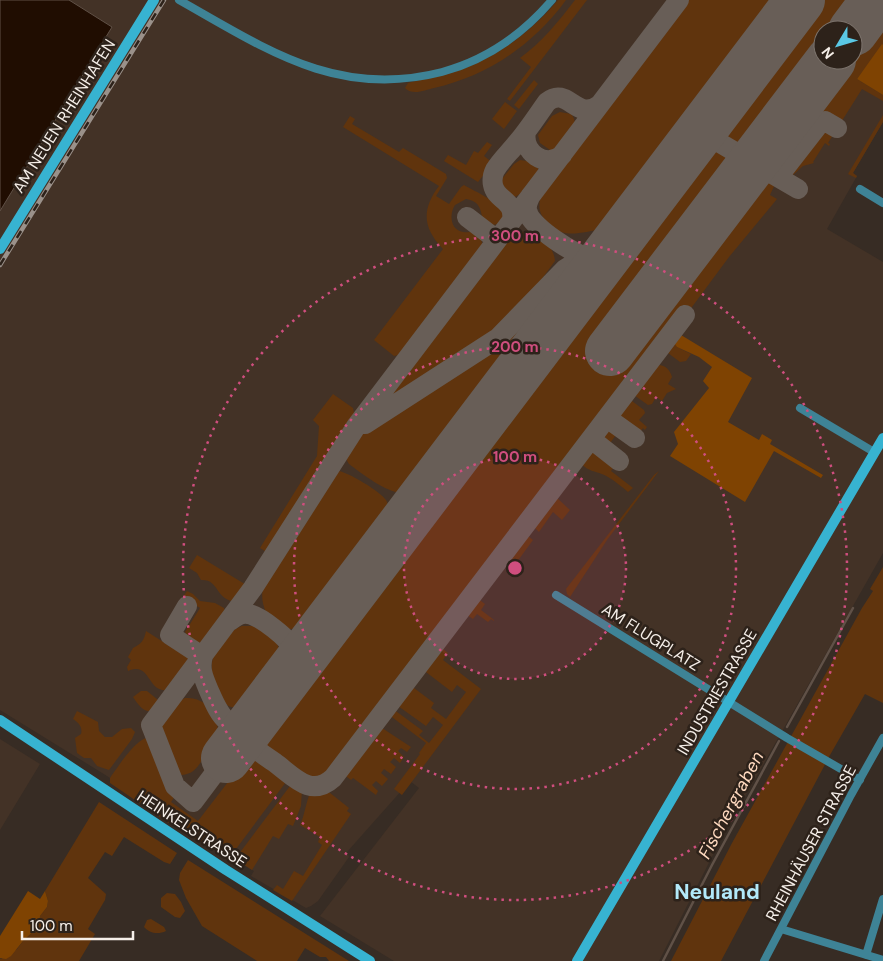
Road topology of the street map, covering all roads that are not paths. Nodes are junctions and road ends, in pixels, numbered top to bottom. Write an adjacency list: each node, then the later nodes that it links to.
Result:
1 (154, 0): 6 (street, AM NEUEN RHEINHAFEN)
2 (179, 0): 3 (street)
3 (552, 0)
4 (860, 189): 5 (street)
5 (883, 203)
6 (0, 249)
7 (800, 408): 9 (street)
8 (883, 438): 9 (street, INDUSTRIESTRASSE)
9 (874, 452): 11 (street, INDUSTRIESTRASSE)
10 (556, 595): 11 (street, AM FLUGPLATZ)
11 (729, 701): 14 (street, AM FLUGPLATZ); 20 (street, INDUSTRIESTRASSE)
12 (0, 720): 19 (street, HEINKELSTRASSE)
13 (883, 738): 14 (street, RHEINHÄUSER STRASSE)
14 (860, 780): 16 (street, RHEINHÄUSER STRASSE)
15 (883, 899): 17 (street)
16 (780, 929): 17 (street); 21 (street, RHEINHÄUSER STRASSE)
17 (866, 955): 18 (street)
18 (883, 960)
19 (370, 961)
20 (577, 961)
21 (764, 961)

